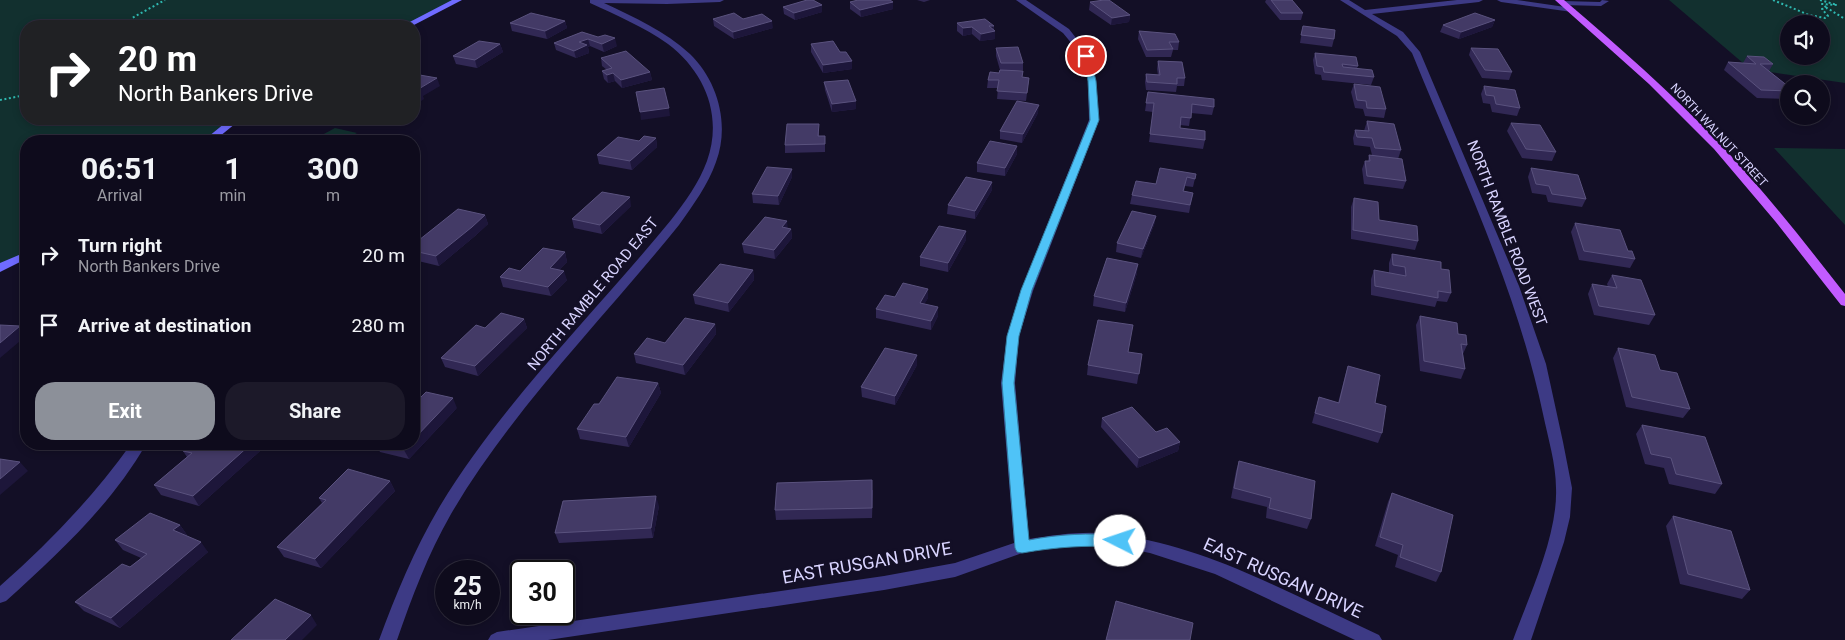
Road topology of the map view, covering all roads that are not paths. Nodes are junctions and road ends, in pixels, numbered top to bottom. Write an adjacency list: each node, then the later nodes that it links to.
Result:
1 (458, 0): 13 (street)
2 (590, 0): 3 (street); 22 (street, NORTH RAMBLE ROAD EAST)
3 (720, 0)
4 (1020, 0): 20 (street)
5 (1344, 0): 12 (street, NORTH RAMBLE ROAD WEST)
6 (1479, 0): 10 (street)
7 (1501, 0): 11 (street)
8 (1605, 0): 9 (lane)
9 (1561, 1): 11 (main road, NORTH WALNUT STREET)
10 (1455, 2): 12 (street)
11 (1572, 10): 18 (main road, NORTH WALNUT STREET)
12 (1364, 12): 25 (street, NORTH RAMBLE ROAD WEST)
13 (418, 20)
14 (228, 125): 15 (street)
15 (216, 135)
16 (20, 258): 17 (street)
17 (0, 268)
18 (1845, 302)
19 (135, 450): 21 (street)
20 (1022, 548): 23 (street, EAST RUSGAN DRIVE); 24 (street, EAST RUSGAN DRIVE)
21 (0, 596)
22 (388, 640)
23 (497, 640)
24 (1374, 640)
25 (1522, 640)

